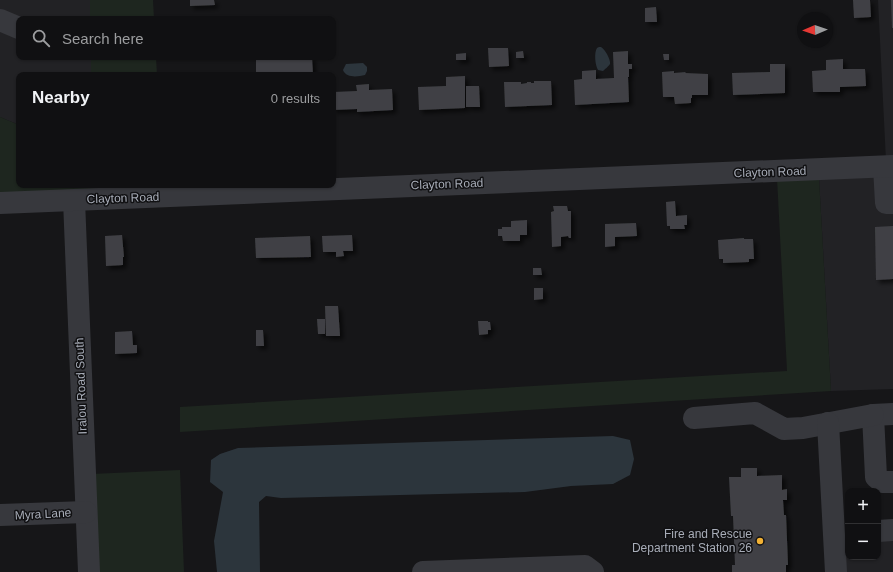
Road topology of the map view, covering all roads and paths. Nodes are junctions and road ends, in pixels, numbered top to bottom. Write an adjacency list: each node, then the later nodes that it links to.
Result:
1 (0, 20): 2 (street)
2 (16, 27)
3 (889, 166): 4 (street, Clayton Road); 5 (street)
4 (74, 200): 6 (street, Clayton Road); 13 (street, Iralou Road South)
5 (893, 202)
6 (0, 203)
7 (883, 415): 9 (street); 12 (street)
8 (694, 418): 9 (street)
9 (828, 423): 17 (street)
10 (893, 426): 11 (street)
11 (893, 469)
12 (893, 482)
13 (86, 512): 14 (street, Myra Lane); 19 (street, Iralou Road South)
14 (0, 515)
15 (893, 530): 16 (street)
16 (881, 531)
17 (841, 532): 23 (street)
18 (507, 570): 21 (street); 22 (street)
19 (88, 572)
20 (423, 572): 21 (street)
21 (448, 572)
22 (593, 572)
23 (836, 572)

